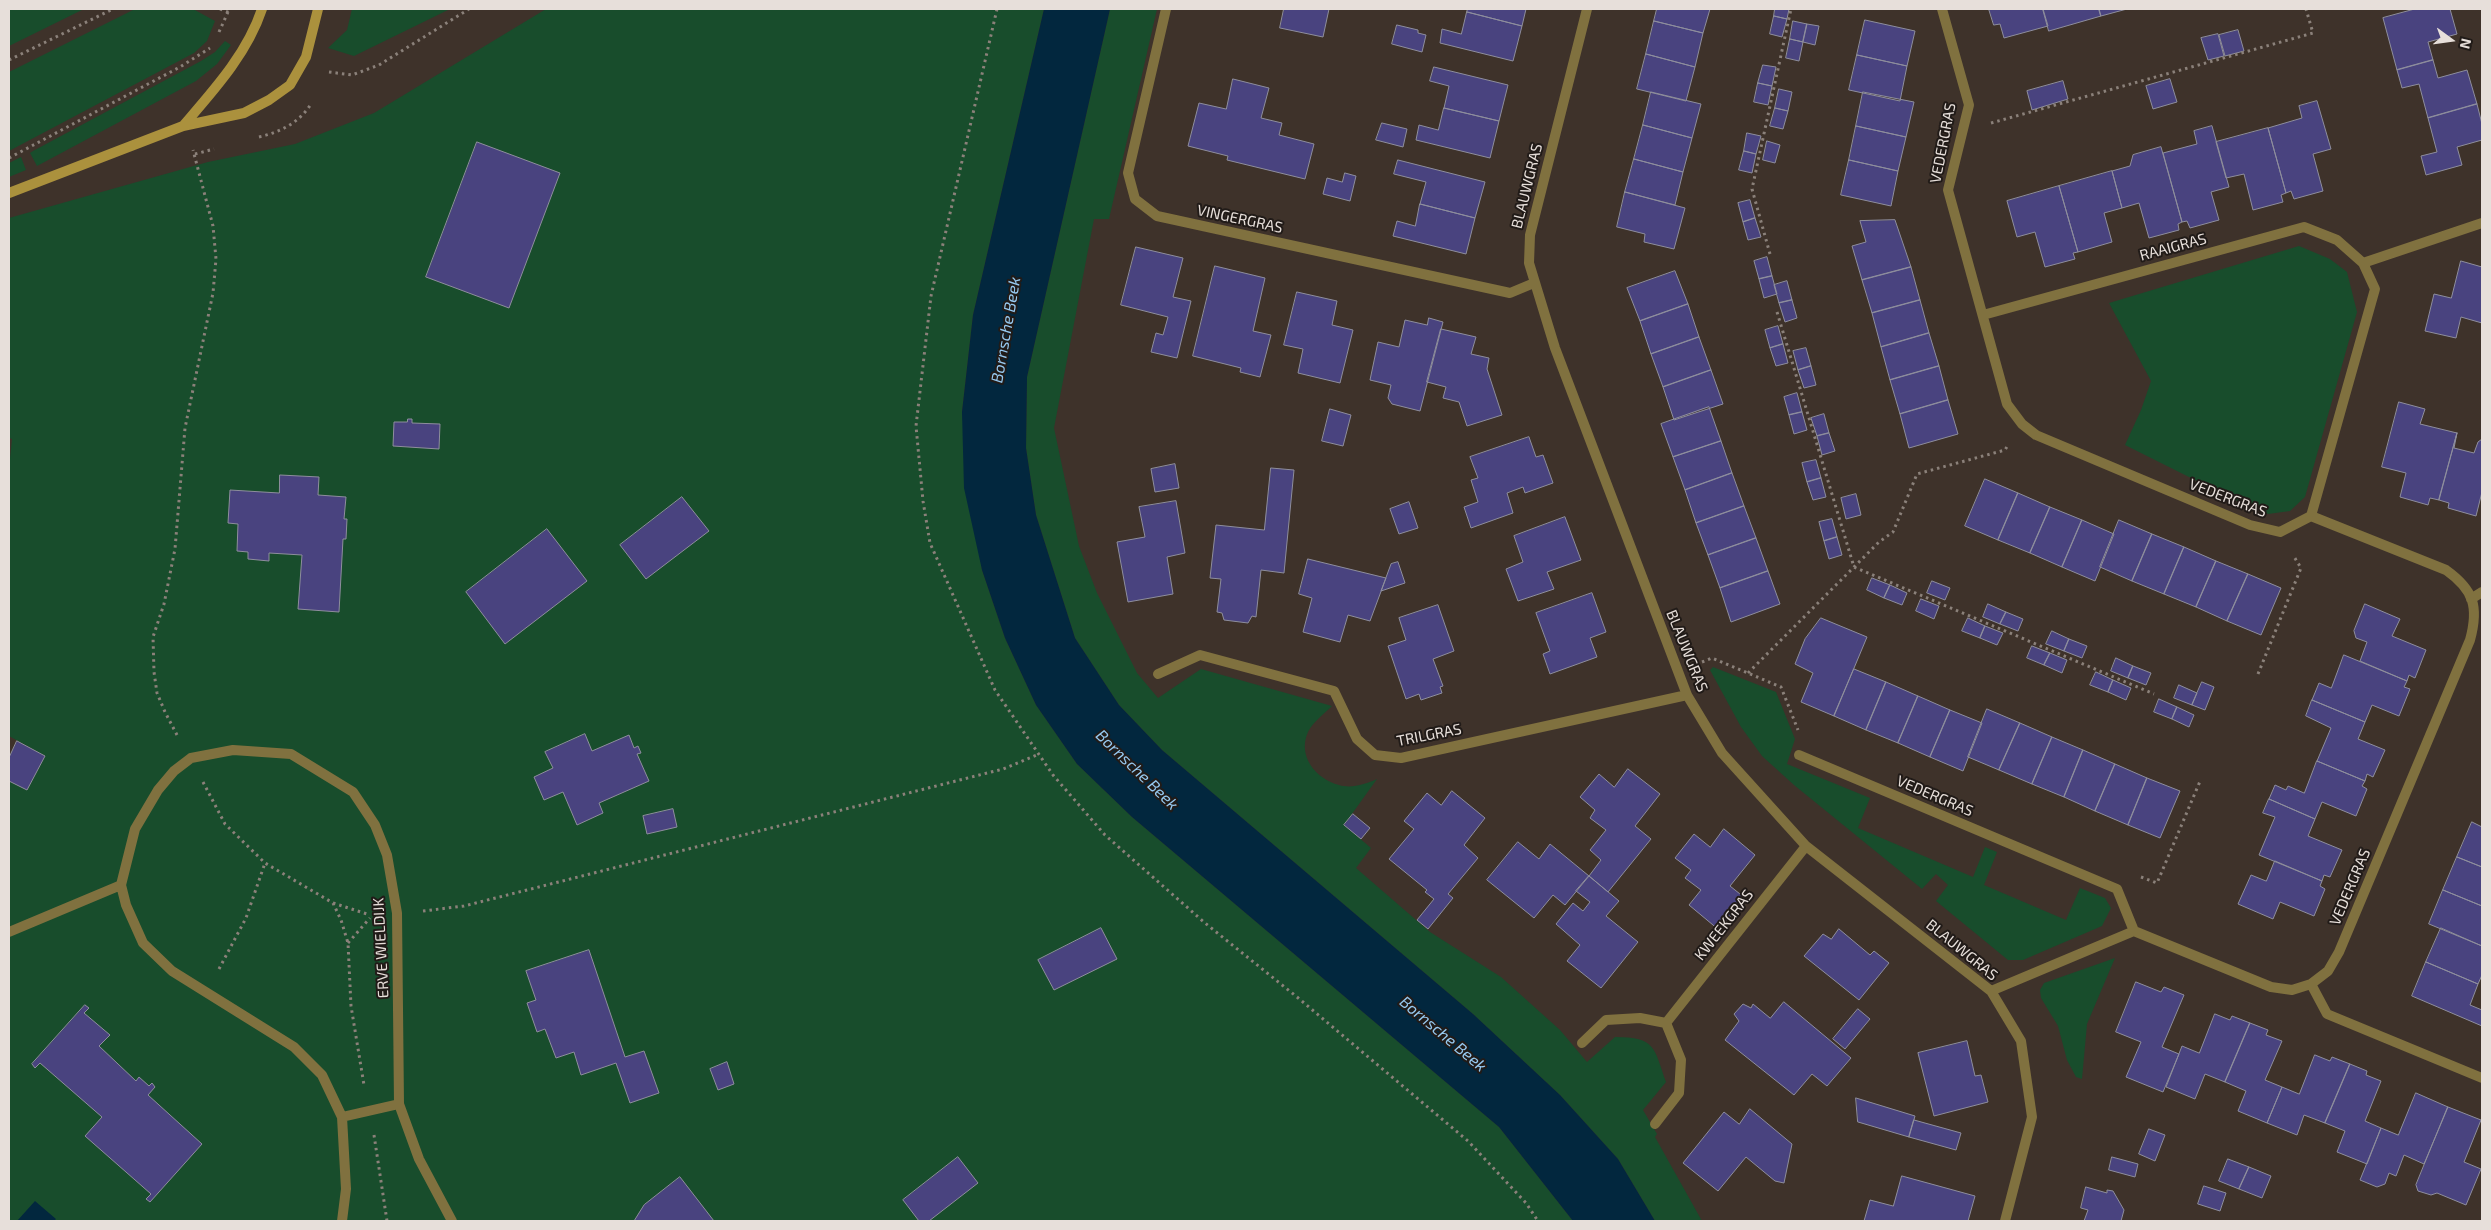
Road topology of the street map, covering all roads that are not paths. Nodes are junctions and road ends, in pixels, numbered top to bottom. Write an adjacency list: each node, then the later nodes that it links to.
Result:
1 (262, 9): 6 (street)
2 (318, 9): 6 (street)
3 (1166, 9): 10 (street, VINGERGRAS)
4 (1587, 9): 10 (street, BLAUWGRAS)
5 (1942, 9): 11 (street, VEDERGRAS)
6 (183, 126): 7 (street)
7 (9, 193)
8 (2482, 223): 9 (street)
9 (2363, 263): 11 (street, RAAIGRAS); 12 (street, RAAIGRAS)
10 (1534, 283): 16 (street, BLAUWGRAS)
11 (1983, 315): 12 (street, VEDERGRAS)
12 (2312, 516): 14 (street, VEDERGRAS)
13 (2482, 592): 14 (street)
14 (2471, 599): 22 (street, VEDERGRAS)
15 (1158, 674): 16 (street, TRILGRAS)
16 (1687, 695): 18 (street, BLAUWGRAS)
17 (1799, 755): 20 (street, VEDERGRAS)
18 (1806, 846): 23 (street, BLAUWGRAS); 24 (street, KWEEKGRAS)
19 (122, 885): 21 (street); 27 (street, ERVE WIELDIJK); 28 (street, ERVE WIELDIJK)
20 (2134, 931): 22 (street, VEDERGRAS); 23 (street)
21 (9, 932)
22 (2311, 984): 26 (street)
23 (1991, 991): 32 (street, BLAUWGRAS)
24 (1666, 1023): 25 (street); 29 (street)
25 (1582, 1043)
26 (2482, 1078)
27 (399, 1104): 28 (street); 31 (street, ERVE WIELDIJK)
28 (342, 1118): 30 (street, ERVE WIELDIJK)
29 (1655, 1124)
30 (342, 1221)
31 (452, 1221)
32 (2005, 1221)

